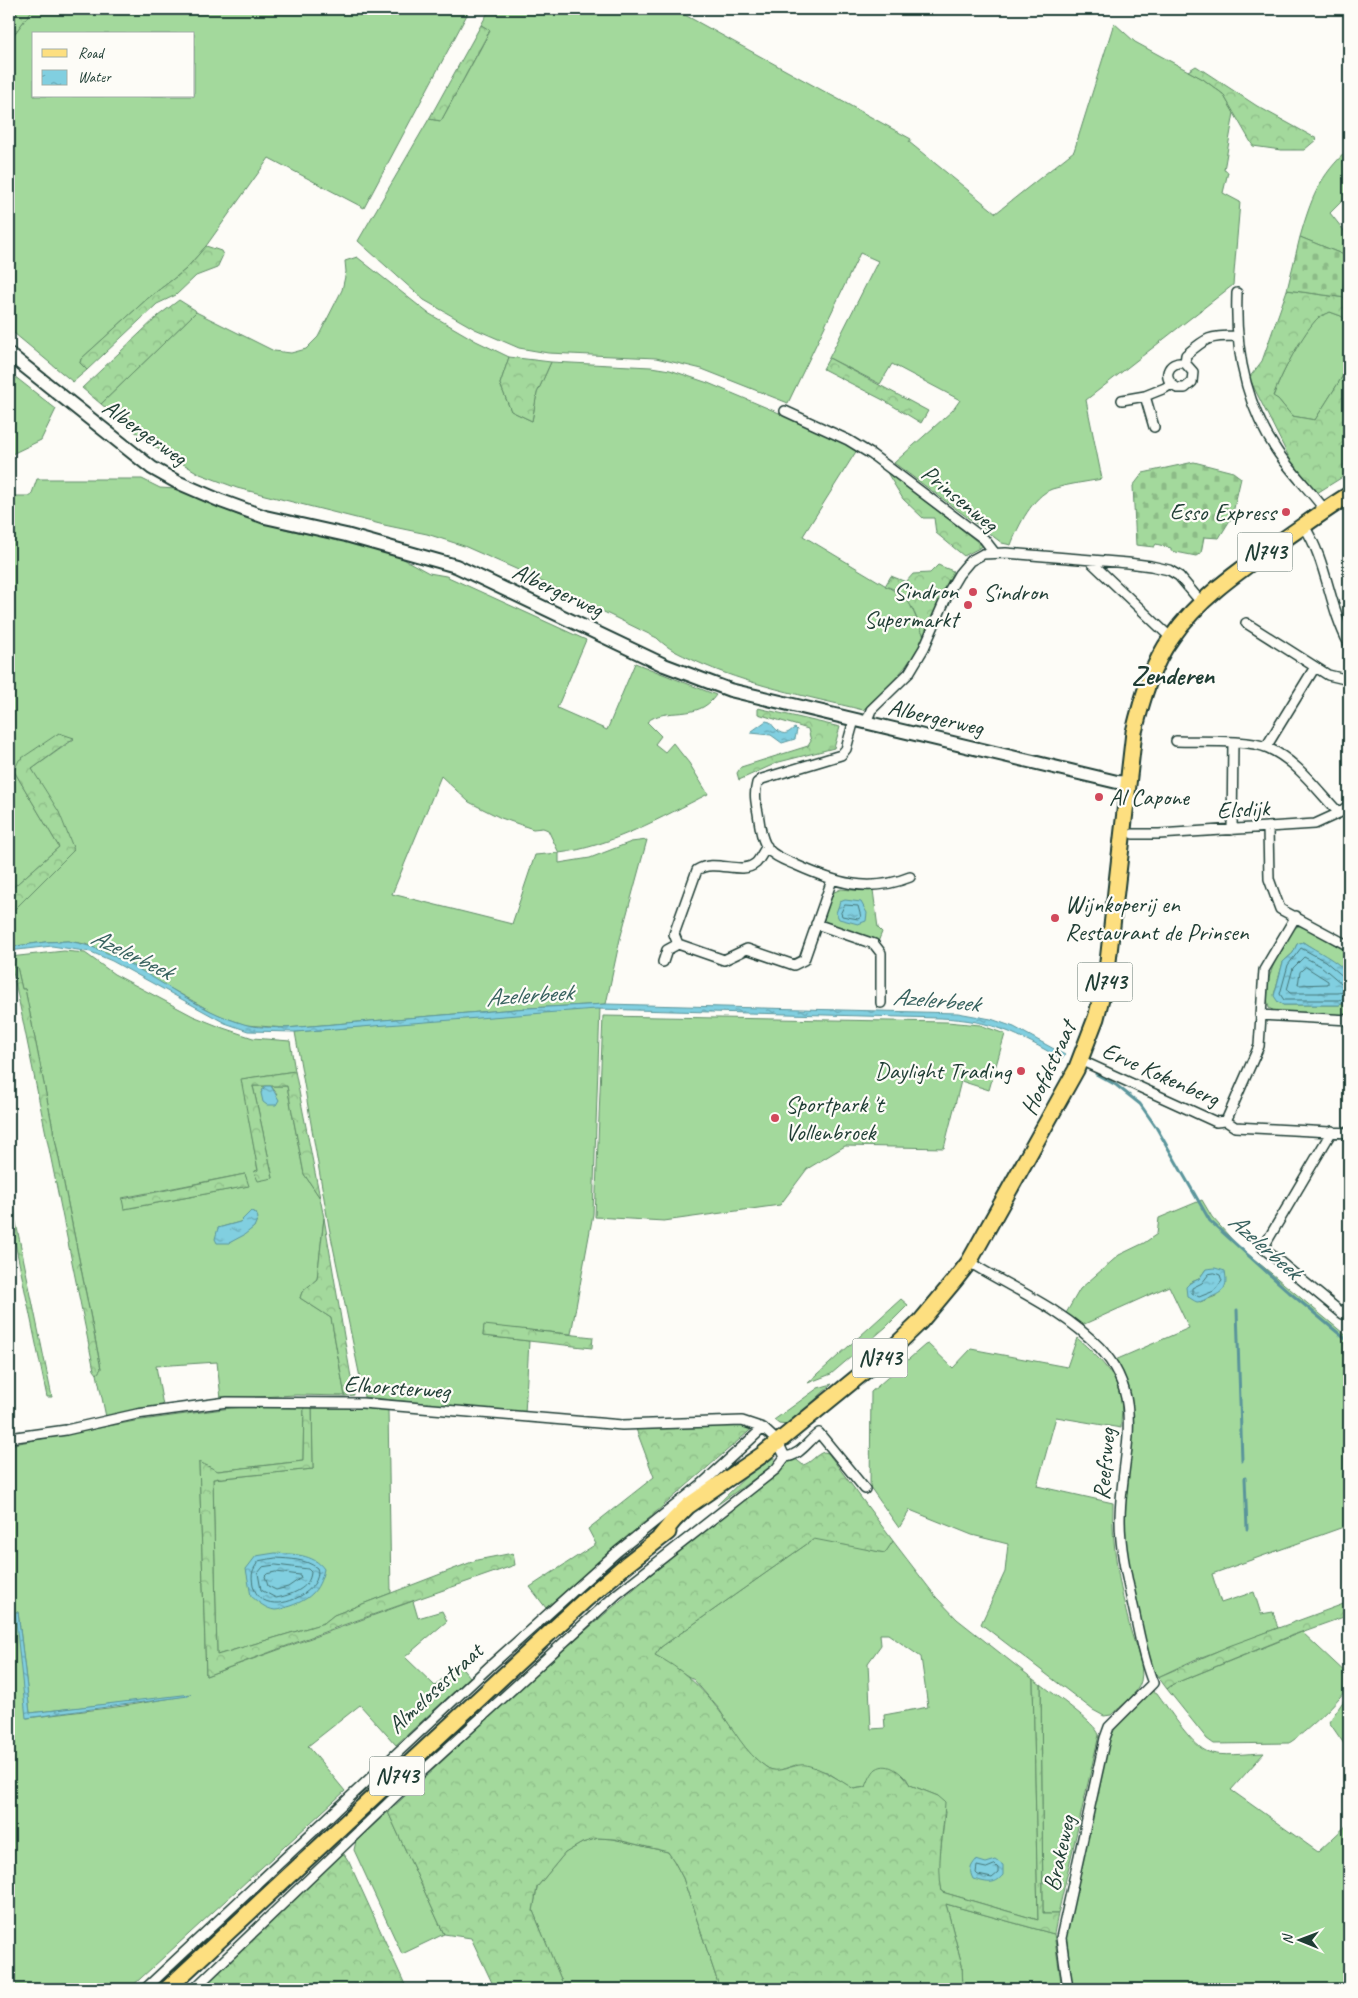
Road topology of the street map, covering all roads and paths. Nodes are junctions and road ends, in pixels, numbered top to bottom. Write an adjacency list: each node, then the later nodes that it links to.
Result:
1 (12, 9): 2 (street)
2 (9, 13)
3 (1237, 293): 4 (street)
4 (1237, 336): 6 (street); 13 (street)
5 (9, 354): 23 (main road, Albergerweg)
6 (1185, 363): 7 (street); 7 (street)
7 (1170, 384): 8 (street)
8 (1145, 396): 9 (street); 11 (street)
9 (1122, 400)
10 (786, 411): 15 (street, Prinsenweg)
11 (1154, 427)
12 (1348, 495): 13 (main road, Hoofdstraat / N743)
13 (1325, 510): 14 (main road, Hoofdstraat / N743)
14 (1304, 526): 17 (main road, Hoofdstraat / N743); 20 (street)
15 (994, 552): 16 (street); 23 (street, Prinsenweg)
16 (1089, 560): 17 (street); 19 (street)
17 (1201, 602): 19 (main road, Hoofdstraat / N743)
18 (1246, 623): 21 (street)
19 (1171, 638): 27 (main road, Hoofdstraat / N743)
20 (1349, 644)
21 (1315, 668): 22 (street); 26 (street)
22 (1349, 680)
23 (860, 722): 27 (main road, Albergerweg); 33 (street, Prinsenweg)
24 (1176, 742): 25 (street)
25 (1233, 742): 26 (street); 31 (street)
26 (1266, 747): 29 (street)
27 (1127, 782): 44 (main road, Hoofdstraat / N743)
28 (1349, 805): 29 (street, Elsdijk)
29 (1339, 813): 30 (street, Elsdijk)
30 (1268, 828): 31 (street, Elsdijk); 36 (street)
31 (1232, 830): 32 (street, Elsdijk)
32 (1133, 834)
33 (767, 846): 35 (street); 38 (street)
34 (910, 877): 35 (street)
35 (832, 880): 37 (street)
36 (1296, 916): 39 (street); 42 (street)
37 (816, 924): 38 (street); 41 (street)
38 (678, 944): 40 (street)
39 (1349, 946)
40 (663, 962)
41 (881, 1002)
42 (1260, 1015): 43 (street); 45 (street)
43 (1349, 1020)
44 (1080, 1060): 45 (street, Erve Kokenberg); 48 (main road, Hoofdstraat / N743)
45 (1226, 1121): 46 (street, Erve Kokenberg)
46 (1332, 1132): 47 (street, Erve Kokenberg); 50 (street)
47 (1349, 1133)
48 (969, 1262): 53 (main road, Hoofdstraat / N743); 56 (street, Reefsweg)
49 (1349, 1303): 50 (street)
50 (1346, 1317)
51 (763, 1428): 52 (street, Elhorsterweg); 53 (street, Elhorsterweg); 57 (street, Almelosestraat)
52 (9, 1438)
53 (778, 1442): 54 (street); 58 (main road, Almelosestraat / N743)
54 (785, 1457): 55 (street); 59 (street)
55 (865, 1489)
56 (1109, 1727): 60 (street, Brakeweg)
57 (145, 1989)
58 (167, 1989)
59 (194, 1989)
60 (1068, 1989)

